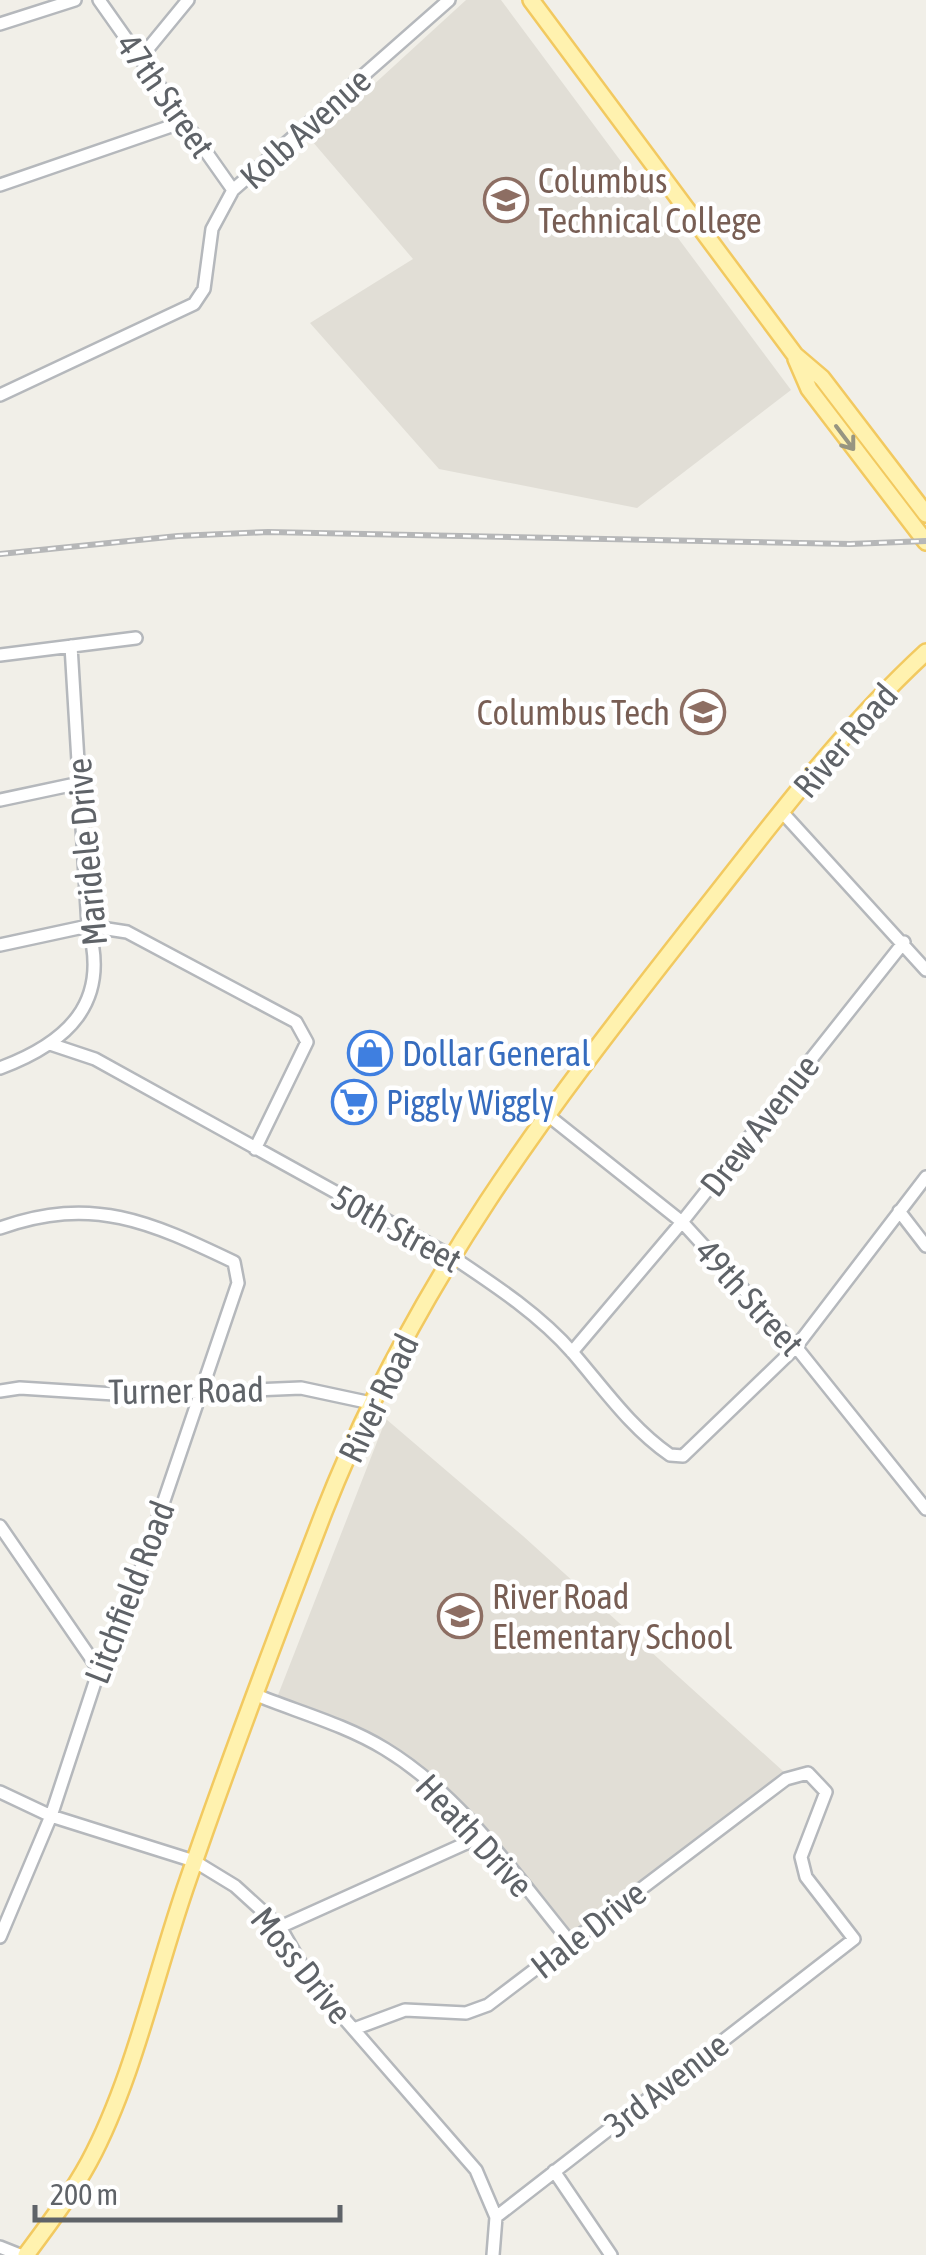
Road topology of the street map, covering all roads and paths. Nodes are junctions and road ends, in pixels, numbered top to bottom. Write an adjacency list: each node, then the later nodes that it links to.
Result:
1 (74, 0): 6 (street)
2 (100, 0): 7 (street, 47th Street)
3 (188, 0): 7 (street)
4 (449, 0): 10 (street, Kolb Avenue)
5 (531, 0): 11 (main road)
6 (0, 24)
7 (142, 56): 8 (street, 47th Street)
8 (183, 122): 9 (street); 10 (street, 47th Street)
9 (0, 185)
10 (233, 190): 12 (street, Kolb Avenue)
11 (795, 355): 13 (main road); 14 (main road, one-way to 14)
12 (0, 395)
13 (926, 514)
14 (926, 542)
15 (136, 638): 16 (street)
16 (70, 646): 18 (street); 19 (street, Maridele Drive)
17 (926, 652): 21 (main road, River Road)
18 (0, 655)
19 (80, 783): 20 (street); 22 (street, Maridele Drive)
20 (0, 800)
21 (782, 812): 23 (street); 28 (main road, River Road)
22 (88, 926): 24 (street); 26 (street, Maridele Drive); 29 (street)
23 (904, 942): 25 (street); 32 (street, Drew Avenue)
24 (0, 945)
25 (926, 970)
26 (53, 1045): 27 (street); 29 (street, 50th Street)
27 (0, 1068)
28 (545, 1113): 32 (street, 49th Street); 35 (main road, River Road)
29 (255, 1149): 35 (street, 50th Street)
30 (926, 1177): 31 (street)
31 (899, 1211): 34 (street); 36 (street)
32 (682, 1222): 36 (street, 49th Street); 37 (street, Drew Avenue)
33 (0, 1228): 38 (street, Litchfield Road)
34 (926, 1246)
35 (450, 1256): 37 (street, 50th Street); 40 (main road, River Road)
36 (796, 1347): 37 (street, 50th Street); 41 (street, 49th Street)
37 (572, 1352)
38 (204, 1390): 39 (street, Turner Road); 40 (street, Turner Road); 43 (street, Litchfield Road)
39 (0, 1391)
40 (371, 1403): 44 (main road, River Road)
41 (926, 1509)
42 (0, 1526): 43 (street)
43 (99, 1670): 46 (street, Litchfield Road)
44 (256, 1694): 47 (street, Heath Drive); 48 (main road, River Road)
45 (0, 1792): 46 (street, Moss Drive)
46 (51, 1816): 48 (street, Moss Drive); 50 (street, Litchfield Road)
47 (482, 1836): 49 (street); 51 (street, Heath Drive)
48 (194, 1861): 49 (street, Moss Drive); 57 (main road, River Road)
49 (280, 1928): 53 (street, Moss Drive)
50 (0, 1937)
51 (572, 1942): 52 (street, Hale Drive); 53 (street, Hale Drive)
52 (836, 1952): 54 (street, 3rd Avenue)
53 (354, 2029): 55 (street, Moss Drive)
54 (554, 2171): 55 (street, 3rd Avenue); 59 (street)
55 (496, 2217): 58 (street, Moss Drive)
56 (0, 2247): 57 (street)
57 (23, 2255)
58 (494, 2255)
59 (611, 2255)

